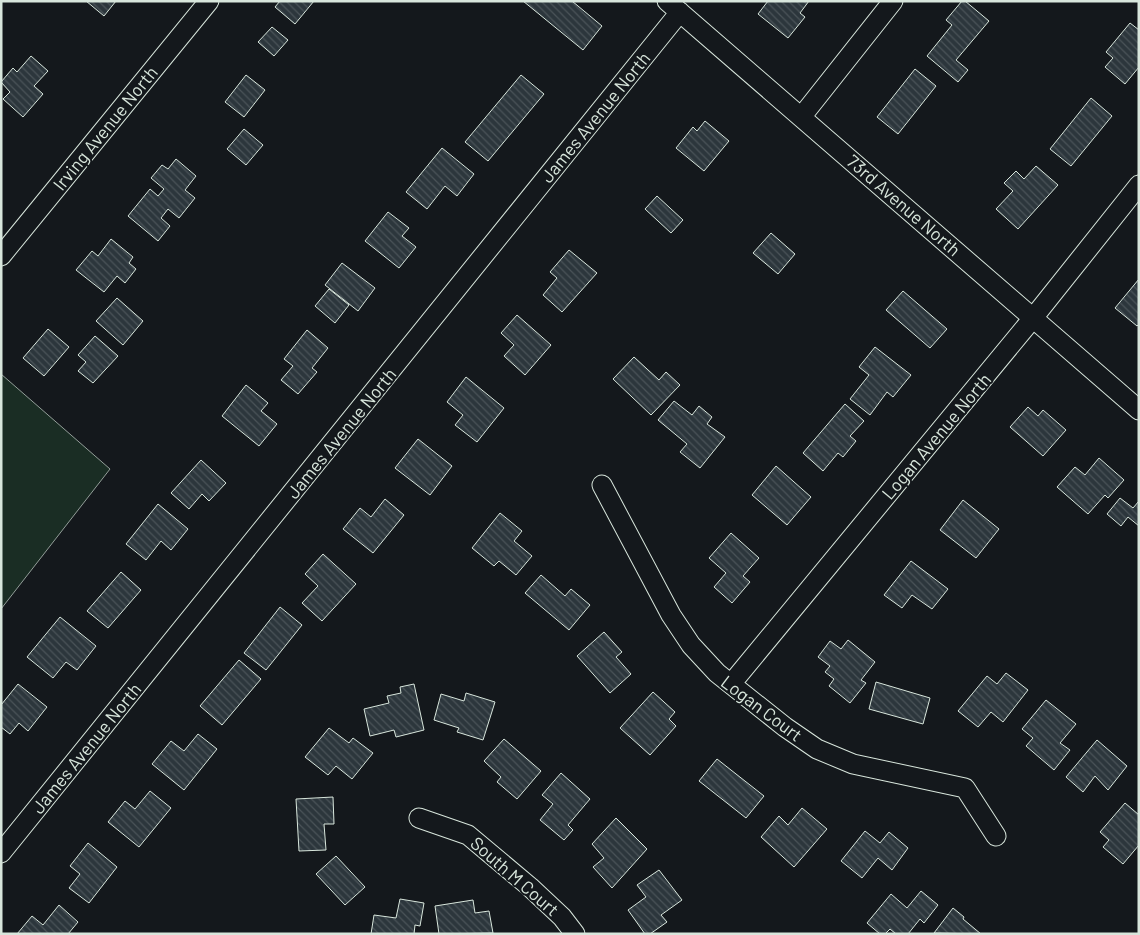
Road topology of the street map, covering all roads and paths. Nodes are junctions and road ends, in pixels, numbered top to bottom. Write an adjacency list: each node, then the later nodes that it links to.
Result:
1 (209, 1): 6 (street, Irving Avenue North)
2 (893, 1): 4 (street)
3 (674, 6): 4 (street, 73rd Avenue North); 13 (street, James Avenue North)
4 (802, 116): 7 (street, 73rd Avenue North)
5 (1139, 185): 7 (street, Logan Avenue North)
6 (1, 256)
7 (1033, 318): 8 (street, 73rd Avenue North); 10 (street, Logan Avenue North)
8 (1139, 410)
9 (602, 485): 10 (street, Logan Court)
10 (731, 684): 12 (street, Logan Court)
11 (419, 818): 14 (street, South M Court)
12 (996, 836)
13 (1, 853)
14 (575, 934)

